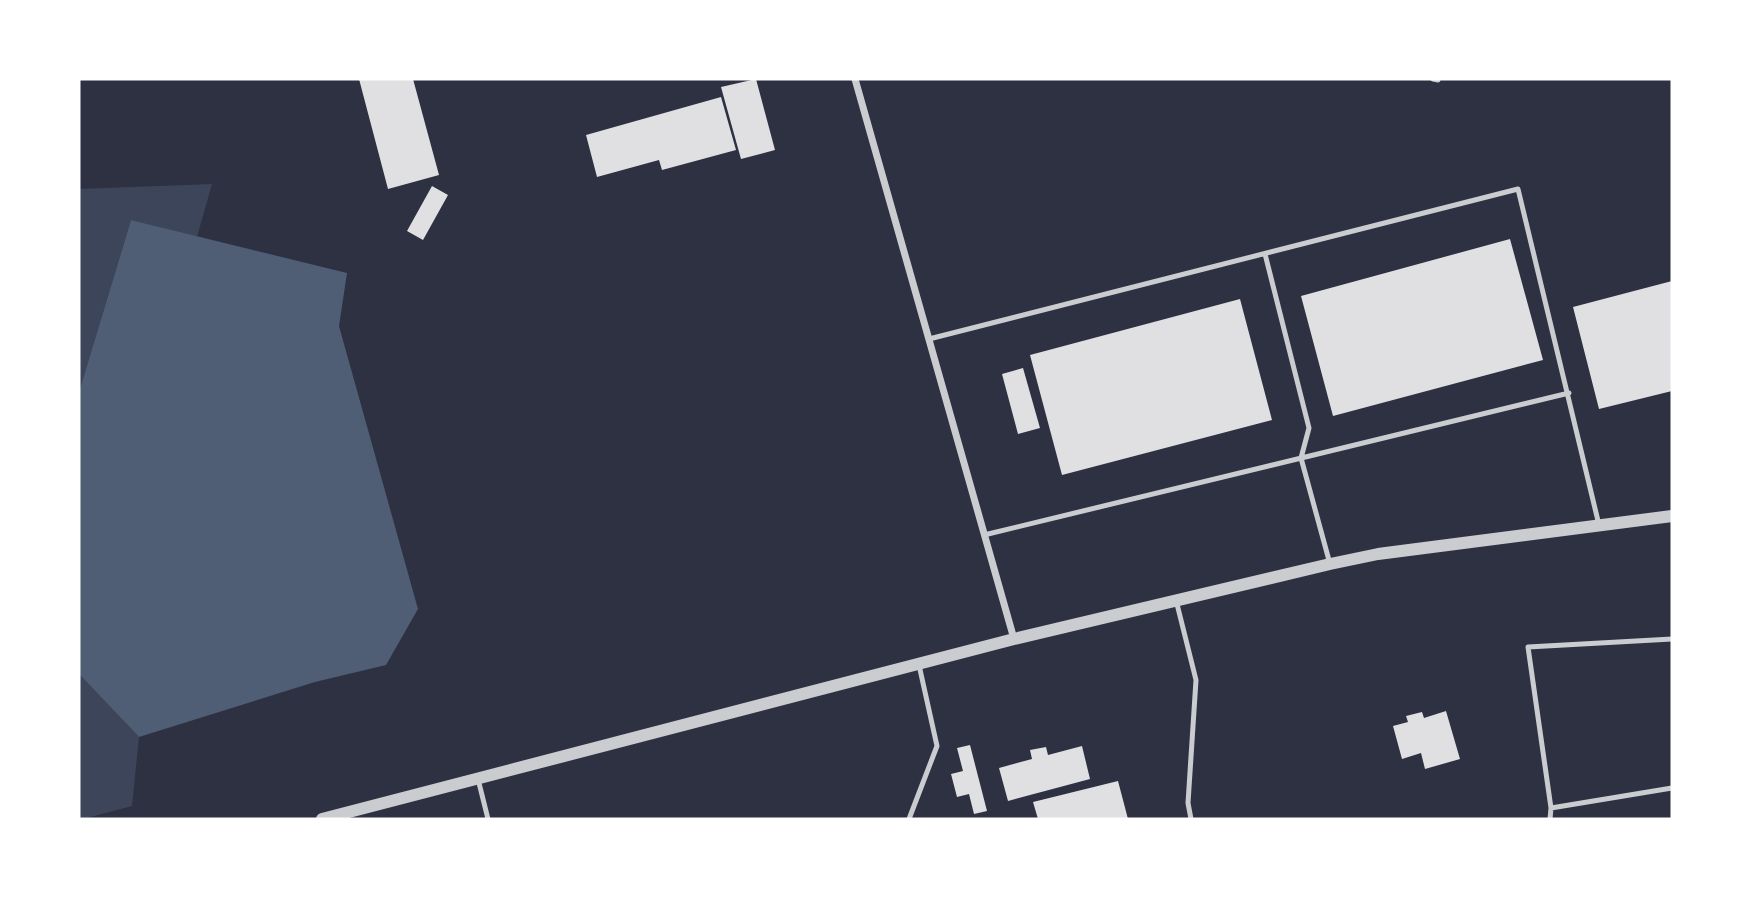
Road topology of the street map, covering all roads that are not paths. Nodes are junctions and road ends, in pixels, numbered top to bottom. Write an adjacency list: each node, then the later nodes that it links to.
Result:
1 (855, 79): 3 (street)
2 (1265, 254): 3 (lane); 4 (lane); 5 (lane)
3 (929, 338): 8 (street)
4 (1569, 393): 5 (lane); 7 (lane)
5 (1301, 458): 8 (lane); 9 (lane)
6 (1672, 516): 7 (street)
7 (1599, 525): 9 (street)
8 (984, 535): 11 (street)
9 (1330, 564): 10 (street)
10 (1176, 600): 11 (street); 20 (lane)
11 (1014, 639): 13 (street)
12 (1672, 639): 16 (lane)
13 (918, 664): 14 (street); 19 (lane)
14 (478, 779): 17 (street); 18 (lane)
15 (1672, 788): 16 (lane)
16 (1551, 808): 21 (lane)
17 (322, 819)
18 (488, 819)
19 (909, 819)
20 (1191, 819)
21 (1550, 819)

